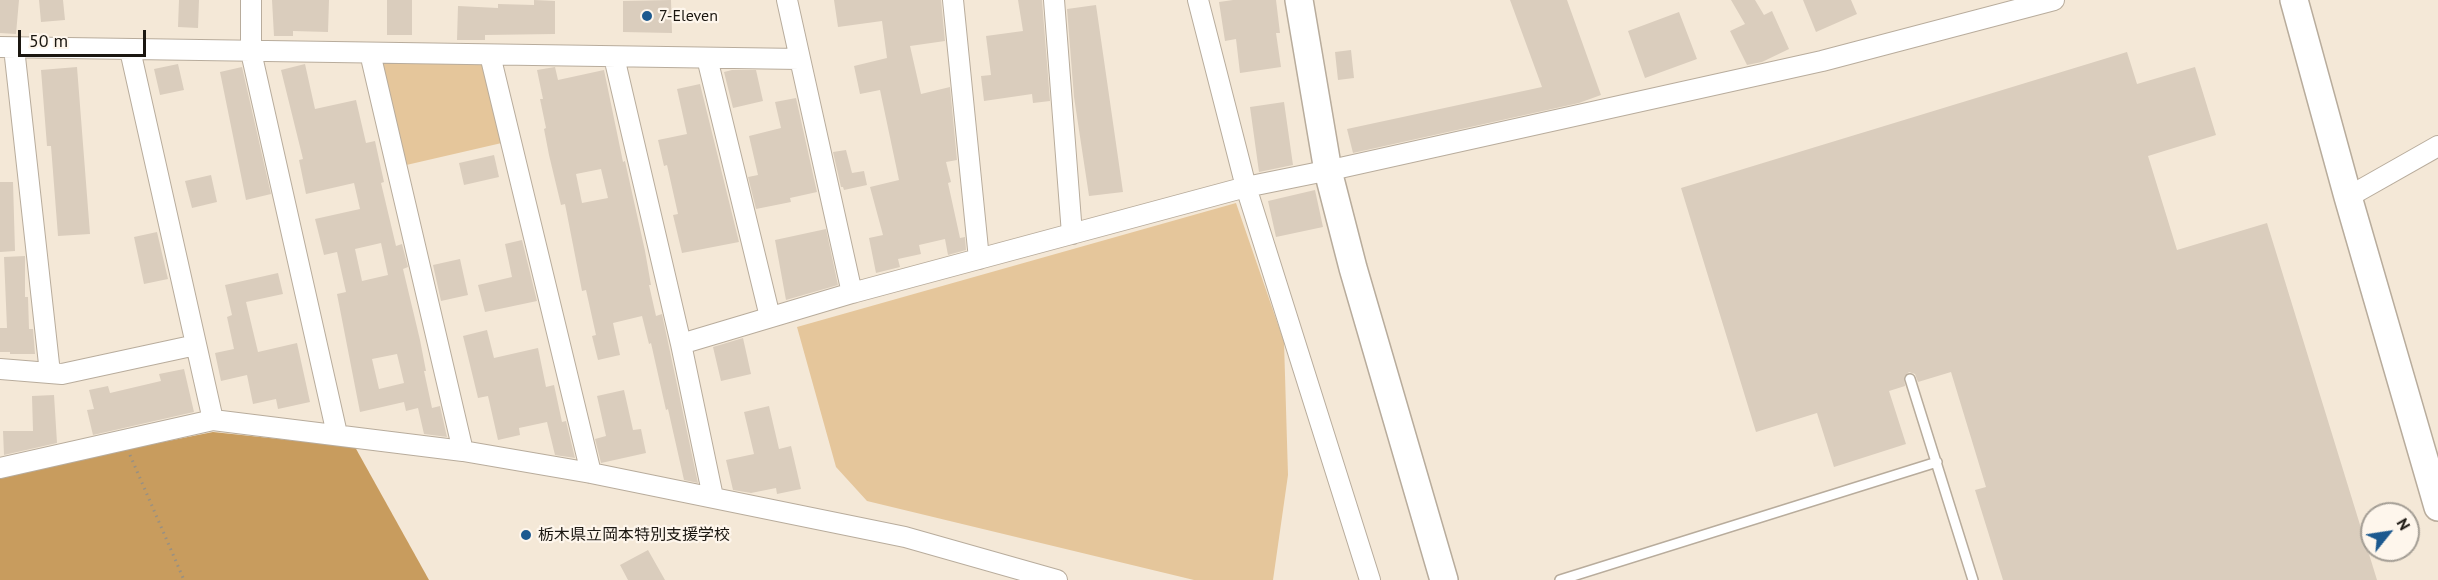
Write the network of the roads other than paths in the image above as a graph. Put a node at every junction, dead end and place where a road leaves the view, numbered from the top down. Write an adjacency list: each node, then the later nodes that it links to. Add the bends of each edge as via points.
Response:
1 (251, 0): 11 (street)
2 (787, 0): 16 (street)
3 (953, 0): 22 (street)
4 (1054, 0): 21 (street)
5 (1198, 0): 19 (street)
6 (1299, 0): 18 (main road)
7 (2054, 0): 18 (street, via 1822,61)
8 (2294, 0): 20 (main road)
9 (7, 47): 10 (street); 28 (street)
10 (130, 50): 11 (street); 26 (street)
11 (252, 52): 12 (street); 31 (street)
12 (370, 53): 13 (street); 32 (street)
13 (490, 55): 14 (street); 35 (street)
14 (614, 57): 15 (street); 25 (street)
15 (707, 58): 16 (street); 24 (street)
16 (800, 59): 23 (street)
17 (2438, 146): 20 (street)
18 (1328, 171): 19 (street); 40 (main road)
19 (1246, 187): 21 (street); 39 (street)
20 (2348, 197): 37 (main road)
21 (1072, 234): 22 (street)
22 (979, 259): 23 (street)
23 (852, 293): 24 (street)
24 (770, 317): 25 (street)
25 (681, 344): 36 (street)
26 (196, 345): 28 (street, via 62,374); 30 (street)
27 (0, 369): 28 (street)
28 (50, 373)
29 (1910, 379): 33 (lane)
30 (213, 420): 31 (street); 34 (street)
31 (337, 434): 32 (street)
32 (463, 451): 35 (street)
33 (1936, 462): 41 (lane); 42 (lane)
34 (0, 468)
35 (591, 473): 36 (street)
36 (713, 497): 38 (street, via 905,537)
37 (2438, 507)
38 (1057, 580)
39 (1370, 580)
40 (1444, 580)
41 (1560, 580)
42 (1973, 580)

